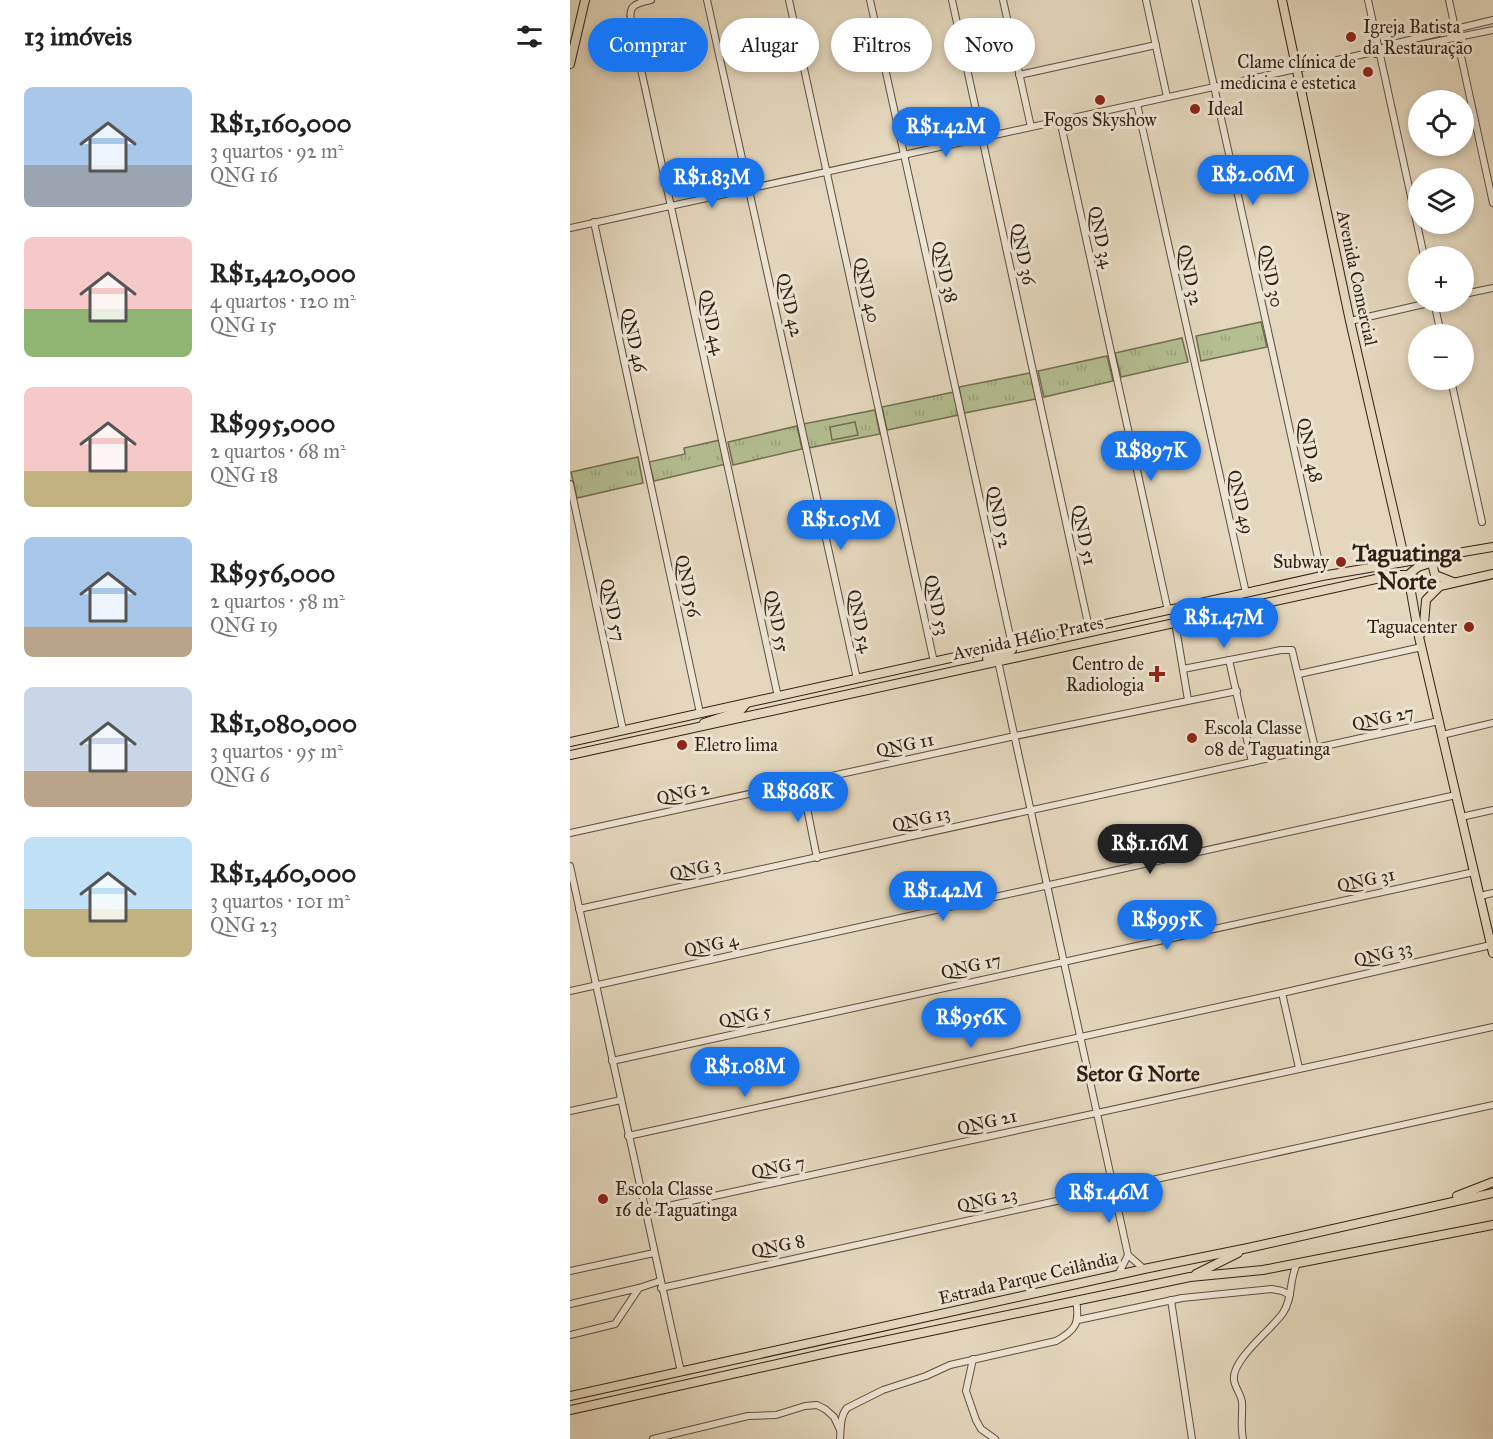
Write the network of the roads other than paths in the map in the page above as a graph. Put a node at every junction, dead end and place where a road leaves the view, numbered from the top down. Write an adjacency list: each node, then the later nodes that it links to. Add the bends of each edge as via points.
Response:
1 (585, 0): 19 (highway)
2 (651, 0): 32 (street, QND 44, via 634,6 630,15)
3 (707, 0): 30 (street, QND 42)
4 (789, 0): 29 (street, QND 40)
5 (870, 0): 28 (street, QND 38)
6 (951, 0): 27 (street, QND 36)
7 (1003, 0): 21 (street)
8 (1146, 0): 17 (street)
9 (1196, 0): 22 (street, QND 30)
10 (1282, 0): 20 (main road, Avenida Comercial)
11 (1368, 0): 18 (street)
12 (1449, 0): 14 (street)
13 (1493, 20): 14 (street)
14 (1455, 28): 18 (street)
15 (1493, 30): 16 (street)
16 (1456, 38): 18 (street); 31 (street)
17 (1156, 45): 21 (street); 23 (street)
18 (1379, 51): 20 (street); 35 (street)
19 (570, 64)
20 (1298, 68): 22 (street); 39 (main road, Avenida Comercial)
21 (1019, 75): 26 (street)
22 (1215, 86): 23 (street); 40 (street, QND 30)
23 (1167, 98): 24 (street)
24 (1137, 104): 25 (street); 41 (street, QND 32)
25 (1060, 120): 26 (street); 63 (street, QND 34)
26 (1030, 127): 27 (street)
27 (982, 138): 28 (street); 42 (street, QND 36)
28 (904, 154): 29 (street); 44 (street, QND 38)
29 (826, 172): 30 (street); 45 (street, QND 40)
30 (748, 188): 32 (street); 46 (street, QND 42)
31 (1493, 203)
32 (671, 206): 33 (street); 47 (street, QND 44)
33 (594, 222): 34 (street); 48 (street, QND 46)
34 (570, 228)
35 (1422, 246)
36 (1493, 288): 37 (street)
37 (1474, 292)
38 (1408, 308): 39 (street)
39 (1350, 321): 54 (main road, Avenida Comercial)
40 (1268, 331): 58 (street, QND 48)
41 (1191, 347): 61 (street, QND 49)
42 (1034, 377): 65 (street, QND 51)
43 (1453, 390): 51 (street)
44 (957, 395): 67 (street, QND 52)
45 (880, 414): 71 (street, QND 53)
46 (802, 428): 75 (street, QND 54)
47 (724, 446): 77 (street, QND 55)
48 (646, 465): 80 (street, QND 56)
49 (570, 484): 50 (street, QND 57)
50 (571, 496): 84 (street, QND 57)
51 (1482, 522)
52 (1493, 546): 53 (main road, Avenida Hélio Prates)
53 (1452, 555): 54 (main road, Avenida Hélio Prates); 55 (main road)
54 (1405, 561): 58 (main road, Avenida Hélio Prates)
55 (1436, 561): 57 (main road); 59 (main road, via 1435,575)
56 (1493, 574): 59 (main road)
57 (1408, 575): 60 (main road, Avenida Hélio Prates); 64 (main road, Avenida Hélio Prates); 66 (main road)
58 (1322, 576): 61 (main road, Avenida Hélio Prates)
59 (1456, 582): 60 (main road)
60 (1440, 586): 66 (main road, via 1426,600)
61 (1246, 593): 62 (main road, Avenida Hélio Prates)
62 (1207, 602): 63 (main road, Avenida Hélio Prates); 64 (main road, via 1209,610 1188,614)
63 (1168, 611): 65 (main road, Avenida Hélio Prates)
64 (1175, 622): 70 (main road, Avenida Hélio Prates); 73 (street)
65 (1089, 628): 67 (main road, Avenida Hélio Prates)
66 (1419, 637): 68 (main road)
67 (1012, 645): 71 (main road, Avenida Hélio Prates); 72 (main road, via 1012,650 974,661)
68 (1422, 647): 74 (street); 81 (main road)
69 (1229, 660): 73 (street); 74 (street, via 1290,650); 76 (street)
70 (998, 661): 72 (main road, Avenida Hélio Prates); 86 (street)
71 (934, 662): 75 (main road, Avenida Hélio Prates)
72 (971, 666): 83 (main road, Avenida Hélio Prates)
73 (1183, 669): 78 (street)
74 (1299, 674): 88 (street)
75 (857, 679): 77 (main road, Avenida Hélio Prates)
76 (1237, 692): 78 (street, QNG 11); 90 (street)
77 (778, 697): 79 (main road, Avenida Hélio Prates)
78 (1188, 700): 86 (street, QNG 11)
79 (746, 704): 80 (main road, Avenida Hélio Prates); 83 (main road, via 740,711)
80 (700, 713): 84 (main road, Avenida Hélio Prates)
81 (1439, 721): 85 (main road); 88 (street, QNG 27)
82 (1493, 723): 85 (street)
83 (698, 727): 89 (main road, Avenida Hélio Prates)
84 (623, 730): 87 (main road, Avenida Hélio Prates)
85 (1442, 735): 93 (main road)
86 (1015, 736): 92 (street, QNG 11); 94 (street)
87 (570, 742)
88 (1315, 748): 90 (street, QNG 27)
89 (570, 754)
90 (1252, 762): 91 (street, QNG 27)
91 (1229, 767): 94 (street, QNG 13)
92 (802, 783): 97 (street, QNG 2); 98 (street)
93 (1456, 795): 96 (main road); 101 (street, QNG 4)
94 (1031, 810): 98 (street, QNG 13); 101 (street)
95 (1493, 810): 96 (street)
96 (1461, 817): 100 (main road)
97 (570, 832)
98 (817, 858): 104 (street, QNG 3)
99 (570, 866): 104 (street)
100 (1474, 872): 103 (main road); 106 (street, QNG 31)
101 (1047, 886): 106 (street); 107 (street, QNG 4)
102 (1493, 893): 103 (street)
103 (1480, 896): 105 (main road)
104 (579, 909): 107 (street)
105 (1492, 949): 109 (street, QNG 33)
106 (1064, 961): 110 (street, QNG 17); 112 (street)
107 (596, 985): 108 (street, QNG 4); 113 (street)
108 (570, 991)
109 (1282, 993): 112 (street, QNG 33); 114 (street)
110 (849, 1009): 113 (street, QNG 5)
111 (1493, 1027): 114 (street, QNG 21)
112 (1080, 1037): 118 (street); 119 (street, QNG 33)
113 (612, 1061): 115 (street)
114 (1299, 1068): 118 (street, QNG 21)
115 (621, 1100): 117 (street); 119 (street)
116 (1493, 1105): 122 (street, QNG 23)
117 (570, 1111)
118 (1097, 1112): 120 (street, QNG 21); 122 (street)
119 (628, 1136): 125 (street)
120 (883, 1160): 125 (street, QNG 7)
121 (1493, 1182): 124 (highway)
122 (1114, 1188): 127 (street, QNG 23); 130 (street)
123 (1493, 1192): 124 (highway, Estrada Parque Ceilândia)
124 (1436, 1205): 128 (highway, Estrada Parque Ceilândia)
125 (645, 1211): 129 (street)
126 (1493, 1225): 131 (highway, Estrada Parque Ceilândia)
127 (902, 1234): 136 (street, QNG 8)
128 (1248, 1248): 132 (highway, Estrada Parque Ceilândia); 135 (highway)
129 (654, 1252): 133 (street); 136 (street)
130 (1128, 1255): 132 (street); 134 (street)
131 (1297, 1264): 135 (highway, Estrada Parque Ceilândia); 138 (street)
132 (1144, 1269): 134 (highway, Estrada Parque Ceilândia)
133 (570, 1271)
134 (1118, 1275): 145 (highway, Estrada Parque Ceilândia)
135 (1190, 1277): 139 (highway, Estrada Parque Ceilândia)
136 (661, 1284): 137 (street, QNG 8); 145 (street)
137 (639, 1288): 141 (street, QNG 8); 143 (street, via 615,1324)
138 (1290, 1295): 140 (street, via 1272,1289); 153 (street, via 1283,1312 1234,1372 1242,1405)
139 (1076, 1300): 142 (street); 147 (highway, Estrada Parque Ceilândia)
140 (1172, 1300): 142 (street); 152 (street)
141 (570, 1304)
142 (1078, 1320): 144 (street, via 1073,1330 1056,1341)
143 (570, 1335)
144 (973, 1359): 148 (street, via 855,1403 843,1412); 151 (street, via 966,1391 981,1429)
145 (681, 1372): 146 (highway, Estrada Parque Ceilândia)
146 (570, 1396)
147 (570, 1410)
148 (841, 1430): 149 (street, via 834,1417 817,1405 776,1415 748,1416); 150 (street)
149 (653, 1439)
150 (840, 1439)
151 (995, 1439)
152 (1192, 1439)
153 (1243, 1439)

